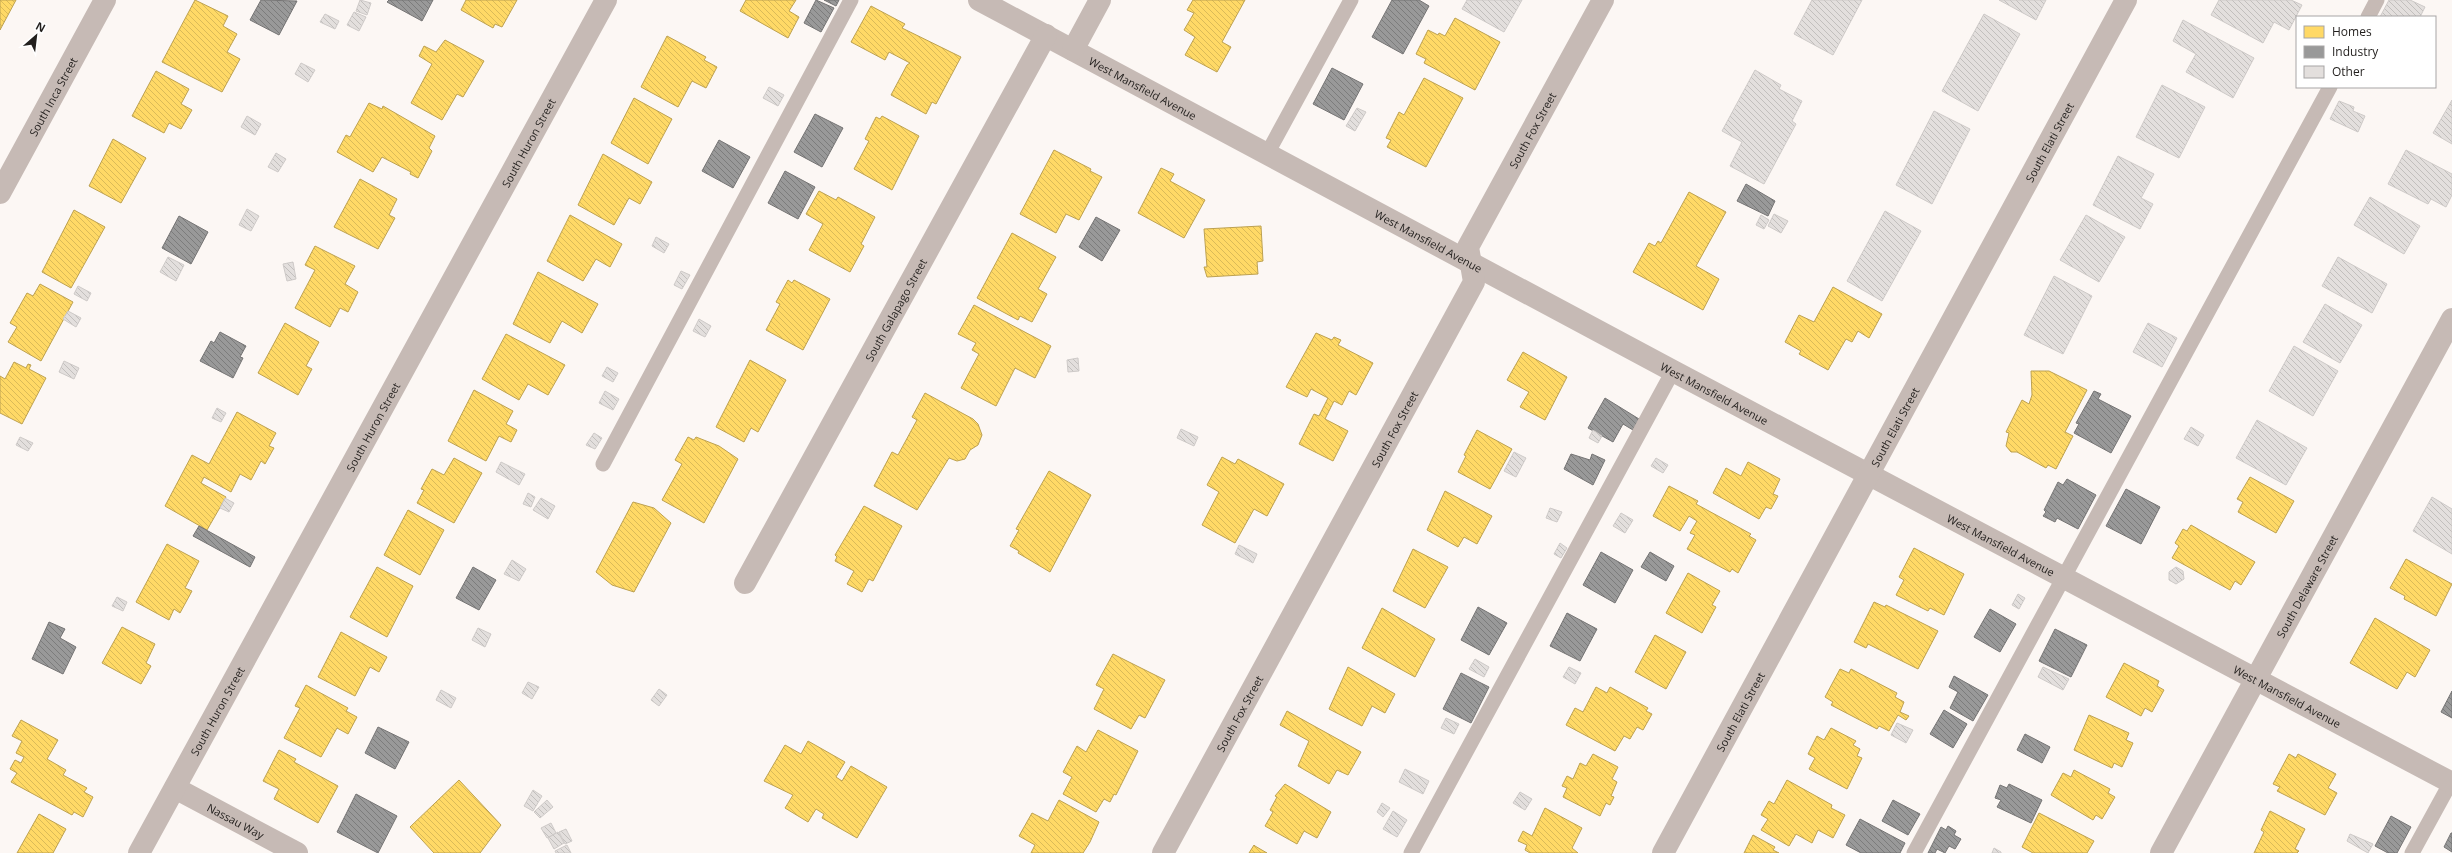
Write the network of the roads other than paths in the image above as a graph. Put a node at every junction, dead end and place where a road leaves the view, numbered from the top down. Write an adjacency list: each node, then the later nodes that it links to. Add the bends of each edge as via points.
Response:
1 (105, 0): 15 (street, South Inca Street)
2 (606, 0): 25 (street, South Huron Street)
3 (851, 0): 19 (lane)
4 (979, 0): 11 (street, West Mansfield Avenue)
5 (1100, 0): 12 (street)
6 (1351, 0): 14 (lane)
7 (1602, 0): 16 (street, South Fox Street, via 1468,247)
8 (2126, 0): 20 (street, South Elati Street)
9 (2377, 0): 10 (lane)
10 (2369, 16)
11 (1046, 36): 12 (street, West Mansfield Avenue); 22 (street, South Galapago Street)
12 (1073, 50): 14 (street, West Mansfield Avenue)
13 (2329, 88): 21 (lane)
14 (1267, 154): 16 (street, West Mansfield Avenue)
15 (0, 193)
16 (1472, 264): 18 (street, West Mansfield Avenue); 28 (street, South Fox Street, via 1474,282)
17 (2452, 319): 23 (street, South Delaware Street)
18 (1672, 371): 20 (street, West Mansfield Avenue); 29 (lane)
19 (603, 464)
20 (1869, 475): 21 (street, West Mansfield Avenue); 30 (street, South Elati Street)
21 (2065, 578): 23 (street, West Mansfield Avenue); 31 (lane)
22 (746, 583)
23 (2256, 679): 24 (street, West Mansfield Avenue); 32 (street, South Delaware Street)
24 (2452, 782): 33 (lane)
25 (175, 788): 26 (street, South Huron Street); 27 (street, Nassau Way)
26 (139, 853)
27 (297, 853)
28 (1163, 853)
29 (1411, 853)
30 (1663, 853)
31 (1914, 853)
32 (2161, 853)
33 (2412, 853)

